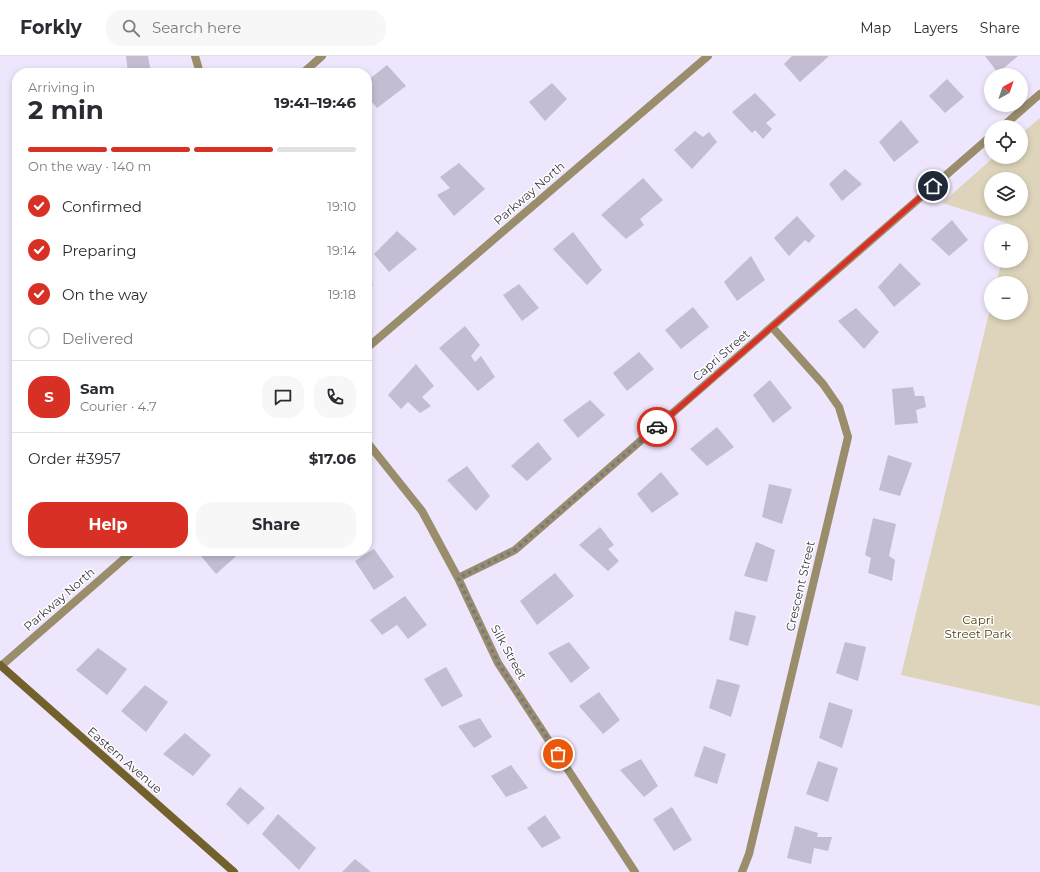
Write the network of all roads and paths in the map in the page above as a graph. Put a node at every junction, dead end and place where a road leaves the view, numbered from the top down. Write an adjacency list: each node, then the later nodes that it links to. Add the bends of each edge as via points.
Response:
1 (195, 56): 4 (street)
2 (322, 56): 5 (street)
3 (708, 56): 10 (street, Parkway North)
4 (199, 68)
5 (309, 68)
6 (1040, 94): 7 (street)
7 (1010, 120)
8 (984, 142): 9 (street, Capri Street)
9 (772, 327): 13 (street, Capri Street, via 515,550); 17 (street, Crescent Street, via 823,384 839,407 848,438 749,854)
10 (372, 344)
11 (372, 448): 13 (street, Silk Street, via 422,512)
12 (127, 556): 14 (street, Parkway North)
13 (458, 578): 16 (street, Silk Street, via 498,663)
14 (0, 666): 15 (street, Eastern Avenue)
15 (234, 872)
16 (636, 872)
17 (742, 872)

